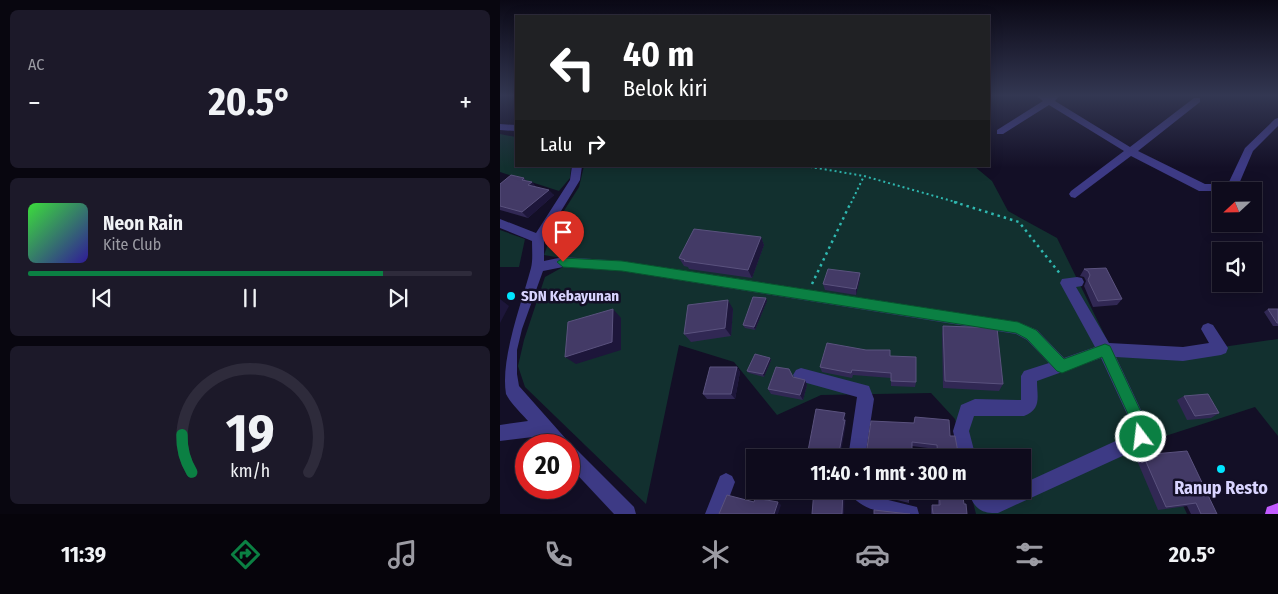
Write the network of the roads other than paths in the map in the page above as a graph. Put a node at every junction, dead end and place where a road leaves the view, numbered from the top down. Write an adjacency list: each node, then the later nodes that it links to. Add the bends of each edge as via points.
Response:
1 (1017, 120): 7 (street)
2 (1083, 120): 8 (street)
3 (1171, 120): 8 (street)
4 (1276, 125): 8 (street, via 1249,150 1232,188 1204,188)
5 (500, 126): 6 (street)
6 (515, 128)
7 (1000, 132)
8 (1130, 151): 10 (street)
9 (578, 167): 12 (street, via 575,180)
10 (1075, 194)
11 (500, 223): 12 (street)
12 (538, 239): 13 (street)
13 (542, 266): 17 (street, via 561,263 622,266 1018,328 1032,335); 19 (street, via 515,329 509,374 512,390)
14 (1072, 283): 16 (street)
15 (1208, 329): 16 (street, via 1221,348 1183,354)
16 (1105, 350): 17 (street); 26 (street, via 1141,427 1141,437)
17 (1062, 366): 23 (street, via 1030,376 1029,405 1024,408 975,406 967,411 961,431)
18 (801, 375): 22 (street, via 863,391 866,399)
19 (544, 427): 20 (street); 21 (street)
20 (500, 433)
21 (550, 434)
22 (858, 449)
23 (966, 449)
24 (580, 465): 31 (street)
25 (726, 482): 32 (street)
26 (1031, 489)
27 (863, 499): 33 (street)
28 (981, 499): 29 (street, via 986,506 992,507)
29 (1009, 499)
30 (1278, 512): 34 (main road)
31 (627, 514)
32 (714, 514)
33 (910, 514)
34 (1274, 514)

